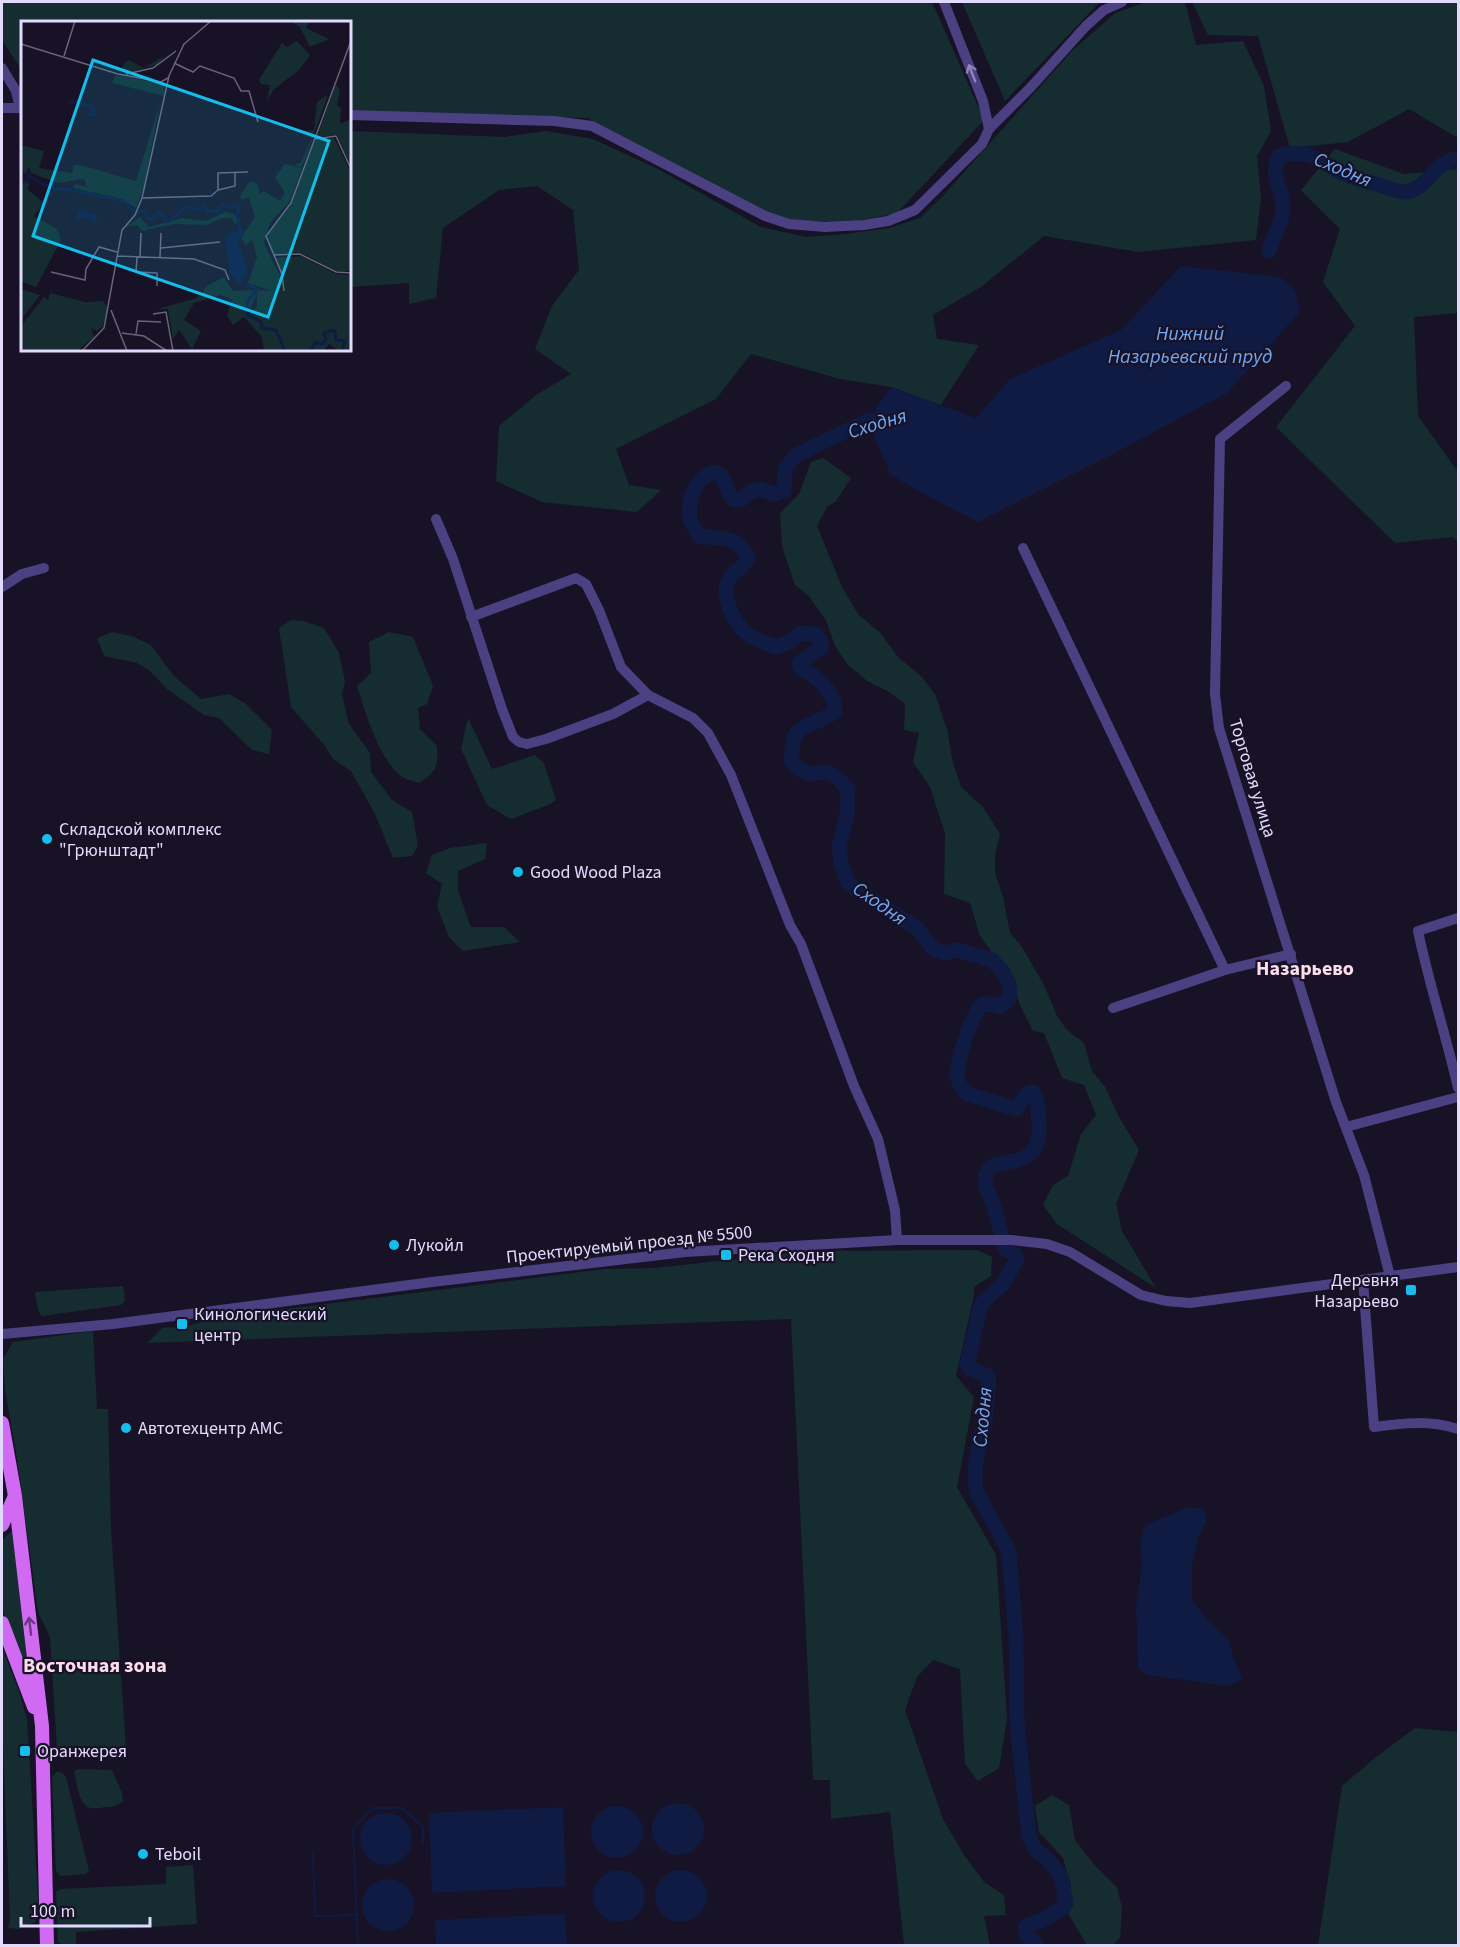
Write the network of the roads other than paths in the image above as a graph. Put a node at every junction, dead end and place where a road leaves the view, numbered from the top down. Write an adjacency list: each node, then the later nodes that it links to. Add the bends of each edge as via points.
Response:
1 (944, 2): 7 (street, one-way to 1, via 983,101)
2 (1122, 2): 7 (street, via 1104,10 1086,26)
3 (2, 69): 5 (street)
4 (2, 108): 5 (street)
5 (21, 108)
6 (351, 115): 7 (street, via 554,121 592,126 765,216 789,224 825,227 888,221 915,210 982,144)
7 (989, 129)
8 (1286, 386): 16 (street, Торговая улица, via 1220,439 1215,694 1219,728)
9 (436, 519): 13 (street)
10 (1023, 548): 17 (street)
11 (44, 568): 12 (street, via 22,574)
12 (2, 587)
13 (471, 617): 14 (street, via 576,578 586,584 621,667); 14 (street, via 513,737 519,742 546,739 613,714)
14 (648, 695): 22 (street, via 693,718 708,732 731,775 878,1139 895,1210)
15 (1458, 918): 19 (street, via 1418,931)
16 (1291, 954): 17 (street); 21 (street, Торговая улица)
17 (1225, 970): 18 (street)
18 (1113, 1008)
19 (1458, 1088)
20 (1458, 1096): 21 (street)
21 (1346, 1126): 24 (street, Торговая улица, via 1364,1175)
22 (897, 1240): 25 (street, Проектируемый проезд № 5500, via 1011,1240 1047,1244 1070,1252 1141,1295 1167,1301 1191,1303); 27 (street, Проектируемый проезд № 5500, via 662,1254)
23 (1458, 1267): 24 (street, Проектируемый проезд № 5500)
24 (1389, 1276): 25 (street, Проектируемый проезд № 5500)
25 (1363, 1280): 30 (street, via 1374,1427 1440,1423)
26 (2, 1334): 27 (street, Проектируемый проезд № 5500)
27 (15, 1334): 28 (street, Проектируемый проезд № 5500)
28 (2, 1339)
29 (2, 1424): 31 (main road)
30 (1458, 1429)
31 (15, 1497): 32 (main road); 34 (main road, one-way to 31)
32 (2, 1525)
33 (2, 1623): 34 (main road)
34 (42, 1726): 35 (main road)
35 (47, 1946)

